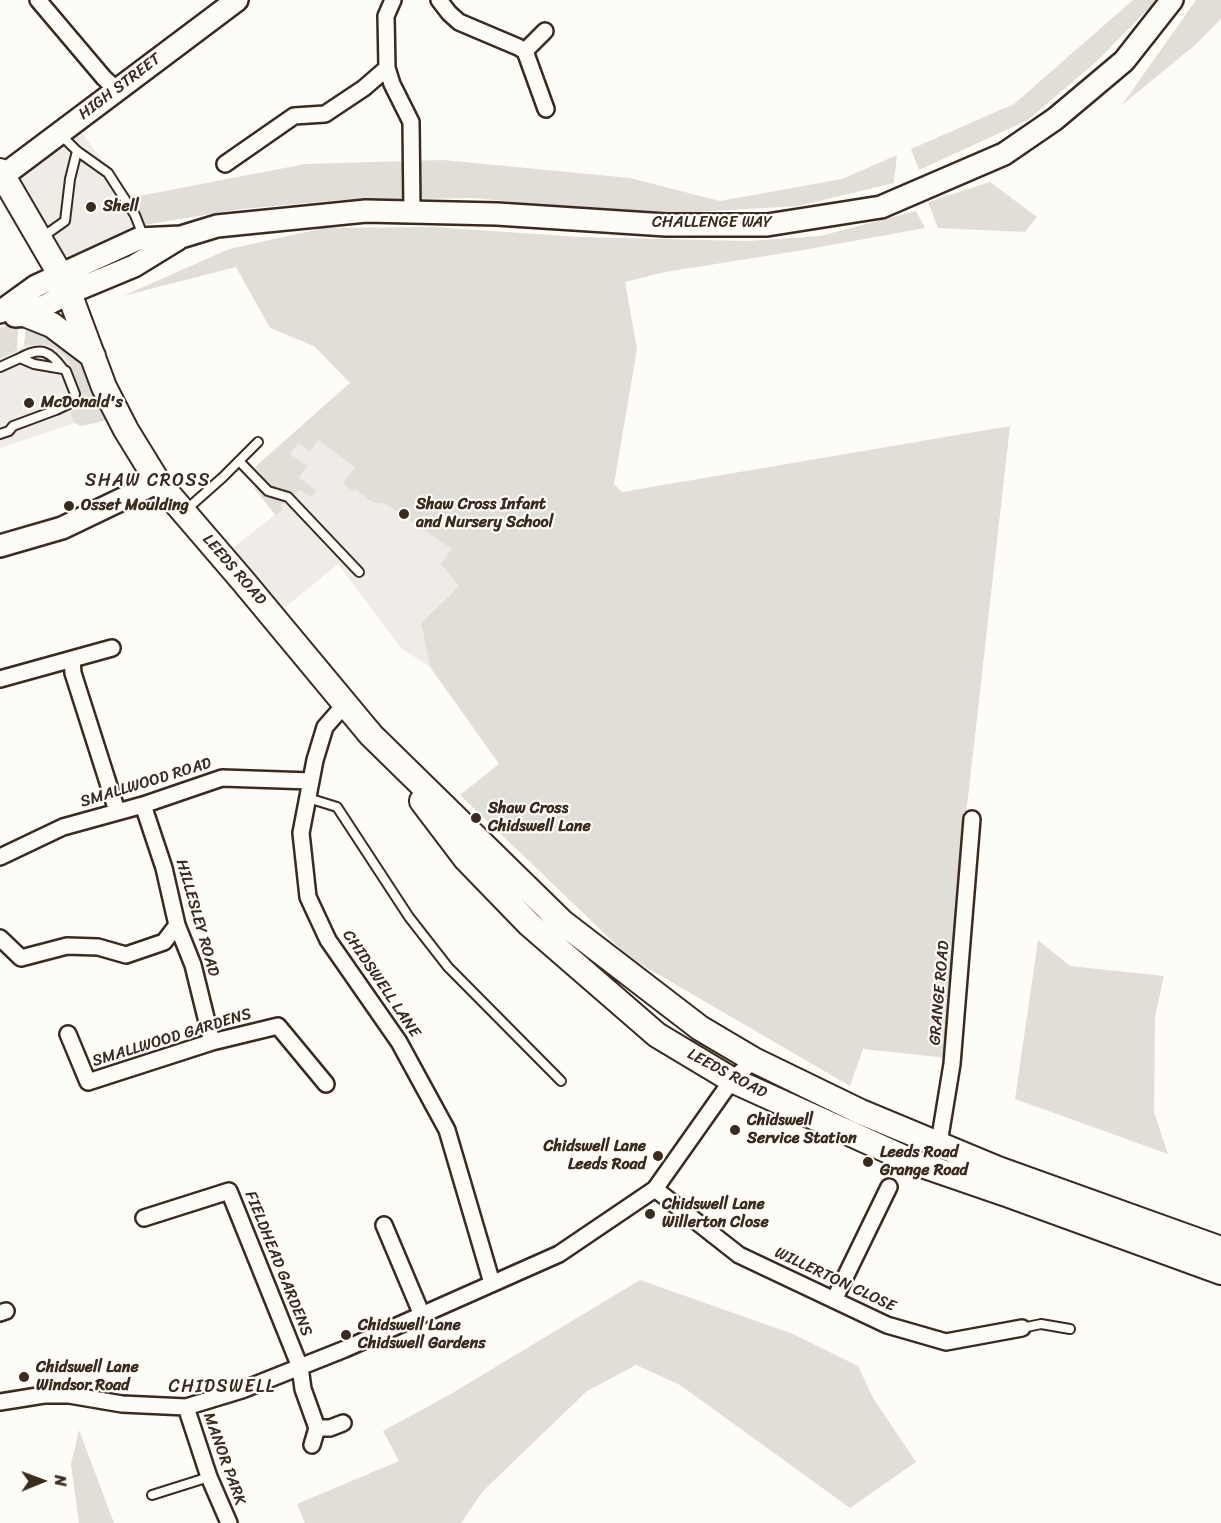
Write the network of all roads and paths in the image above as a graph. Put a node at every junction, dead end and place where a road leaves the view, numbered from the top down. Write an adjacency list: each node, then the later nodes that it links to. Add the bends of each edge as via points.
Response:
1 (38, 0): 9 (street)
2 (237, 0): 9 (main road, HIGH STREET)
3 (393, 0): 8 (street, via 386,15)
4 (439, 0): 7 (street, via 459,22)
5 (1172, 0): 15 (main road, CHALLENGE WAY, via 1124,61 1055,119 1004,154 881,207 767,225 666,225)
6 (545, 31): 7 (street)
7 (525, 51): 10 (street)
8 (387, 68): 13 (street, via 324,114 294,116); 15 (street, via 411,122)
9 (117, 90): 11 (main road, HIGH STREET)
10 (546, 109)
11 (59, 133): 12 (lane); 14 (main road, HIGH STREET)
12 (77, 151): 17 (lane, via 65,221); 18 (lane, via 108,173 135,215)
13 (225, 164)
14 (2, 173): 17 (main road, LEEDS ROAD)
15 (412, 212): 16 (main road, CHALLENGE WAY, via 366,211 217,226)
16 (181, 237): 18 (main road, CHALLENGE WAY); 19 (main road, CHALLENGE WAY, via 134,266)
17 (40, 239): 19 (main road, LEEDS ROAD)
18 (144, 239): 19 (main road, CHALLENGE WAY)
19 (64, 284): 20 (main road, via 36,286); 21 (main road); 23 (main road, LEEDS ROAD)
20 (0, 312)
21 (27, 315): 22 (main road); 23 (main road, via 52,325)
22 (0, 316)
23 (93, 356): 30 (main road, LEEDS ROAD, via 126,430)
24 (20, 357): 25 (lane); 26 (lane); 26 (lane, via 40,351 56,359)
25 (0, 367)
26 (63, 369): 27 (lane, via 75,394 73,402)
27 (0, 434)
28 (258, 442): 29 (lane)
29 (239, 461): 32 (lane); 34 (lane, via 268,491 288,497)
30 (158, 482): 31 (main road); 32 (main road, LEEDS ROAD)
31 (123, 499): 32 (main road, via 158,501); 33 (main road, via 62,528)
32 (184, 512): 38 (main road, LEEDS ROAD)
33 (0, 546)
34 (358, 572)
35 (112, 648): 36 (street)
36 (72, 659): 37 (street); 43 (street, via 73,673)
37 (0, 679)
38 (346, 703): 39 (main road, LEEDS ROAD); 40 (street, CHIDSWELL LANE, via 325,727)
39 (371, 735): 50 (main road, LEEDS ROAD, via 562,922 700,1028); 52 (main road, LEEDS ROAD, via 466,859 529,924 657,1035)
40 (311, 781): 41 (street, CHIDSWELL LANE); 42 (street, SMALLWOOD ROAD, via 222,778)
41 (308, 798): 51 (lane, via 337,807 409,917 448,967); 62 (street, CHIDSWELL LANE, via 301,833 308,897 328,940 399,1042 447,1130)
42 (143, 805): 43 (street, SMALLWOOD ROAD); 46 (street, HILLESLEY ROAD, via 164,868)
43 (117, 811): 45 (street, SMALLWOOD ROAD, via 63,827)
44 (972, 819): 54 (street, GRANGE ROAD, via 952,1064)
45 (0, 857)
46 (177, 925): 47 (street, via 164,942 126,955 98,947 67,946 21,958); 49 (street, HILLESLEY ROAD, via 193,965)
47 (0, 938)
48 (68, 1034): 49 (street, SMALLWOOD GARDENS, via 88,1083)
49 (212, 1042): 53 (street, SMALLWOOD GARDENS, via 278,1026)
50 (754, 1060): 52 (street); 54 (main road, LEEDS ROAD, via 861,1112)
51 (561, 1080)
52 (732, 1080): 55 (main road, LEEDS ROAD); 57 (street)
53 (326, 1084)
54 (939, 1143): 55 (street, GRANGE ROAD); 60 (main road, LEEDS ROAD, via 998,1169)
55 (926, 1166): 61 (main road, LEEDS ROAD)
56 (889, 1187): 63 (street)
57 (656, 1189): 62 (street, via 559,1254); 63 (street, WILLERTON CLOSE, via 739,1255)
58 (144, 1218): 67 (street, FIELDHEAD GARDENS, via 229,1191)
59 (384, 1225): 64 (street)
60 (1221, 1249)
61 (1221, 1272)
62 (492, 1283): 64 (street)
63 (834, 1300): 65 (street, WILLERTON CLOSE, via 887,1325 946,1342)
64 (422, 1315): 67 (street)
65 (1022, 1328): 66 (lane, via 1041,1324)
66 (1070, 1329)
67 (300, 1367): 69 (street); 71 (street, via 303,1389)
68 (0, 1402): 69 (street, via 69,1395 122,1404)
69 (186, 1407): 73 (street, MANOR PARK)
70 (343, 1423): 71 (street)
71 (317, 1428): 72 (street)
72 (312, 1445)
73 (209, 1478): 74 (lane); 75 (street, MANOR PARK)
74 (152, 1495)
75 (229, 1523)

